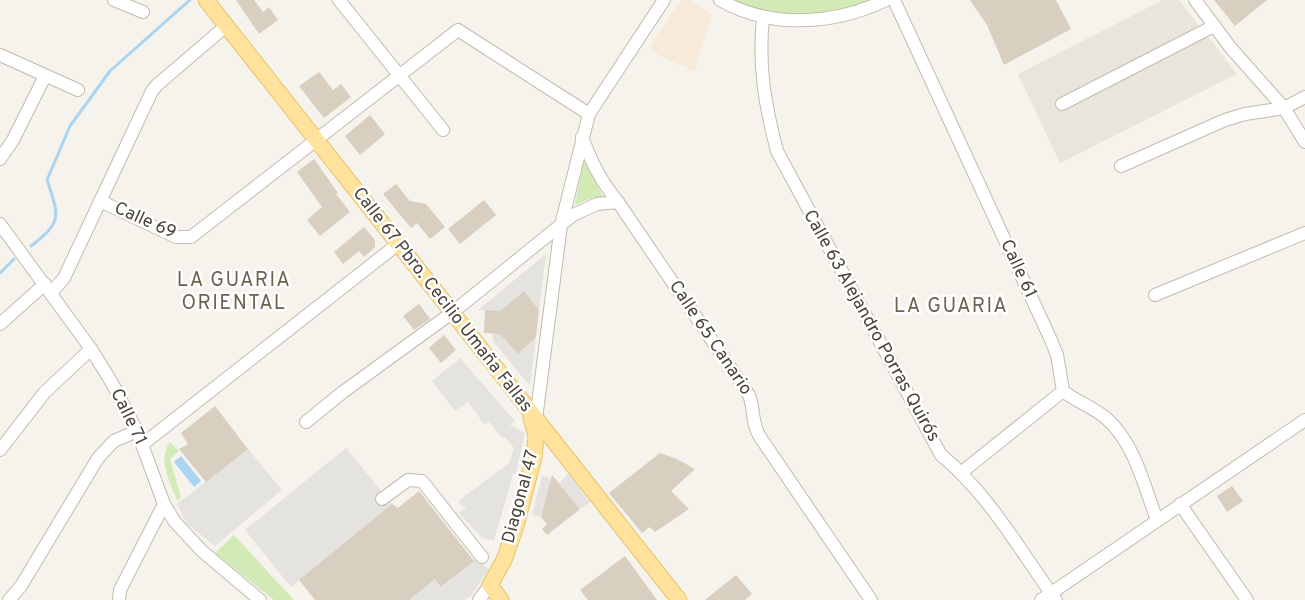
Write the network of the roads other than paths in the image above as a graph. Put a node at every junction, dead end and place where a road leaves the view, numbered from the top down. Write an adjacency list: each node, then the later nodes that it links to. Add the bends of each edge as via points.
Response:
1 (114, 0): 9 (street)
2 (339, 0): 14 (street)
3 (664, 0): 20 (street)
4 (720, 0): 10 (street)
5 (886, 0): 10 (street, via 836,17)
6 (894, 0): 38 (street, Calle 61, via 1051,340)
7 (1194, 0): 12 (street)
8 (206, 1): 11 (main road, Calle 67 Pbro. Cecilio Umaña Fallas)
9 (143, 12)
10 (764, 18): 48 (street, Calle 63 Alejandro Porras Quirós, via 760,46 765,108 777,151 941,455)
11 (226, 26): 23 (main road, Calle 67 Pbro. Cecilio Umaña Fallas); 27 (street, via 152,91)
12 (1214, 26): 18 (street); 19 (street)
13 (0, 55): 15 (street)
14 (399, 75): 20 (street, via 461,30); 21 (street); 23 (street)
15 (45, 76): 16 (street); 25 (street)
16 (78, 90)
17 (1305, 97): 19 (street)
18 (1062, 104)
19 (1284, 108): 24 (street); 26 (street, via 1225,120)
20 (589, 114): 22 (street)
21 (443, 130)
22 (582, 137): 28 (street, Calle 65 Canario, via 597,174); 30 (street)
23 (316, 140): 27 (street, Calle 69, via 191,237 176,237); 32 (main road, Calle 67 Pbro. Cecilio Umaña Fallas)
24 (1305, 142)
25 (0, 159)
26 (1121, 166)
27 (100, 201): 33 (street, via 64,278)
28 (618, 202): 30 (street, via 584,208); 62 (street, Calle 65 Canario, via 749,395 753,425 760,437)
29 (0, 224): 33 (street, Calle 71)
30 (561, 225): 35 (street); 40 (street)
31 (1305, 233): 34 (street)
32 (398, 244): 35 (main road, Calle 67 Pbro. Cecilio Umaña Fallas); 44 (street)
33 (48, 289): 36 (street); 37 (street, Calle 71)
34 (1155, 295)
35 (453, 312): 39 (main road, Calle 67 Pbro. Cecilio Umaña Fallas); 42 (street)
36 (0, 324)
37 (91, 349): 43 (street, Calle 71); 45 (street, via 45,392)
38 (1064, 391): 48 (street); 52 (street, via 1106,417 1119,431 1131,450)
39 (526, 406): 40 (main road, Calle 67 Pbro. Cecilio Umaña Fallas); 47 (main road, Diagonal 47, via 535,426)
40 (536, 419): 46 (main road, Calle 67 Pbro. Cecilio Umaña Fallas)
41 (1305, 420): 51 (street)
42 (306, 422)
43 (137, 431): 44 (street, Calle 71); 56 (street, via 114,441 98,458)
44 (143, 444): 50 (street, Calle 71)
45 (0, 450)
46 (561, 451): 47 (main road, via 543,444); 61 (main road, Calle 67 Pbro. Cecilio Umaña Fallas)
47 (534, 457): 54 (main road, Diagonal 47, via 516,526)
48 (962, 472): 55 (street, Calle 63 Alejandro Porras Quirós, via 986,500)
49 (382, 499): 53 (street, via 408,480 423,481)
50 (164, 504): 57 (street, via 120,590); 58 (street, Calle 71, via 187,537)
51 (1180, 504): 52 (street); 63 (street)
52 (1157, 520): 55 (street)
53 (482, 557)
54 (490, 585): 59 (street); 60 (main road)
55 (1049, 598)
56 (9, 600)
57 (119, 600)
58 (260, 600)
59 (479, 600)
60 (501, 600)
61 (679, 600)
62 (871, 600)
63 (1246, 600)

